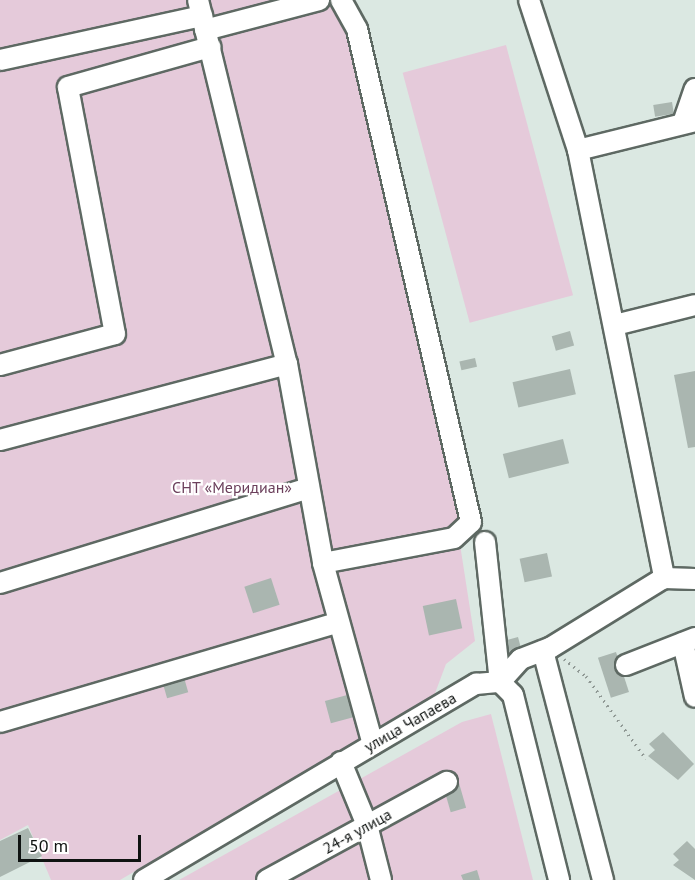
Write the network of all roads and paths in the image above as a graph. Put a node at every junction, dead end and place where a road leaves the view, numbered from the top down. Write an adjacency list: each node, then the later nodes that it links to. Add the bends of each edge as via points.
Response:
1 (320, 0): 4 (street)
2 (341, 0): 16 (street, via 357,29 471,522 454,538)
3 (529, 0): 8 (street)
4 (204, 23): 5 (street); 11 (street); 12 (street, via 68,87 115,334)
5 (0, 60)
6 (695, 89): 7 (street)
7 (689, 122): 8 (street)
8 (578, 150): 10 (street)
9 (695, 305): 10 (street)
10 (615, 325): 17 (street)
11 (287, 364): 13 (street); 14 (street)
12 (0, 365)
13 (0, 440)
14 (308, 488): 16 (street); 19 (street)
15 (485, 542): 24 (street)
16 (323, 563): 20 (street)
17 (664, 578): 18 (street); 22 (street)
18 (695, 579)
19 (0, 583)
20 (339, 622): 26 (street); 27 (street)
21 (689, 640): 23 (street); 25 (street)
22 (546, 649): 24 (street, via 521,659); 28 (path, via 586,676); 36 (street)
23 (626, 665)
24 (500, 682): 27 (street, улица Чапаева, via 476,684); 35 (street, via 513,695)
25 (695, 697)
26 (0, 722)
27 (373, 744): 29 (street, улица Чапаева)
28 (646, 759)
29 (341, 762): 31 (street); 32 (street, улица Чапаева)
30 (447, 782): 31 (street, 24-я улица)
31 (367, 825): 33 (street, 24-я улица); 34 (street)
32 (144, 880)
33 (267, 880)
34 (381, 880)
35 (559, 880)
36 (603, 880)

